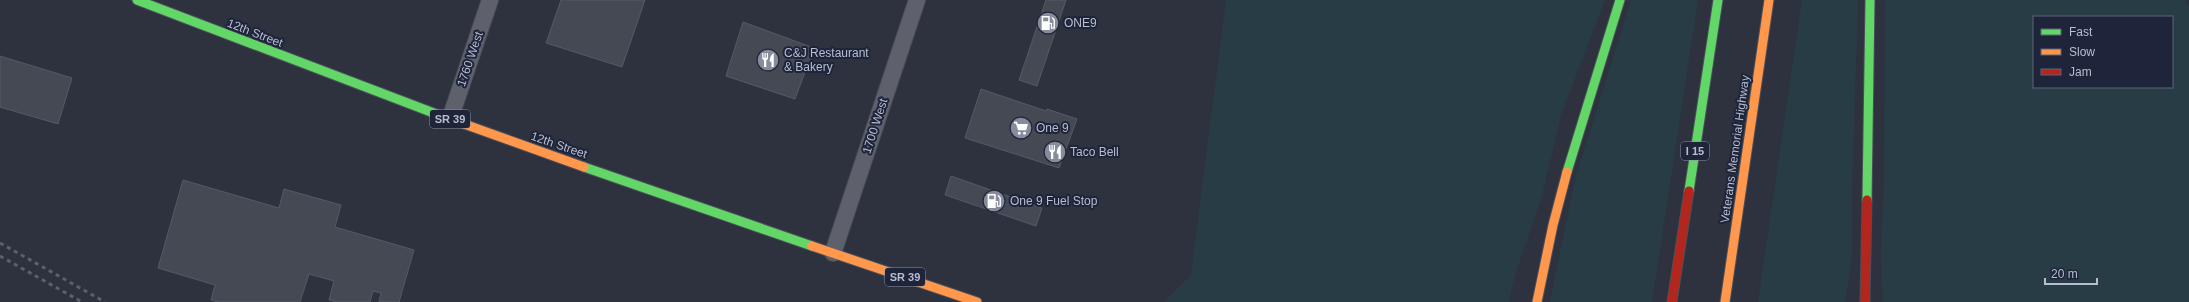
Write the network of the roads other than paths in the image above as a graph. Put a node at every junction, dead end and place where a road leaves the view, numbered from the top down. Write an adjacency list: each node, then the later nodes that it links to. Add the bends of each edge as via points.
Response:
1 (137, 0): 8 (main road, 12th Street / SR 39)
2 (490, 0): 8 (street, 1760 West)
3 (917, 0): 10 (street, 1700 West)
4 (1620, 0): 9 (main road, via 1570,160)
5 (1718, 0): 14 (main road, I 15)
6 (1769, 0): 15 (main road, Veterans Memorial Highway)
7 (1870, 0): 16 (main road)
8 (450, 119): 10 (main road, 12th Street / SR 39)
9 (1546, 249): 11 (main road); 13 (main road)
10 (833, 253): 12 (main road, 12th Street / SR 39)
11 (1532, 281)
12 (977, 302)
13 (1537, 302)
14 (1672, 302)
15 (1725, 302)
16 (1865, 302)

